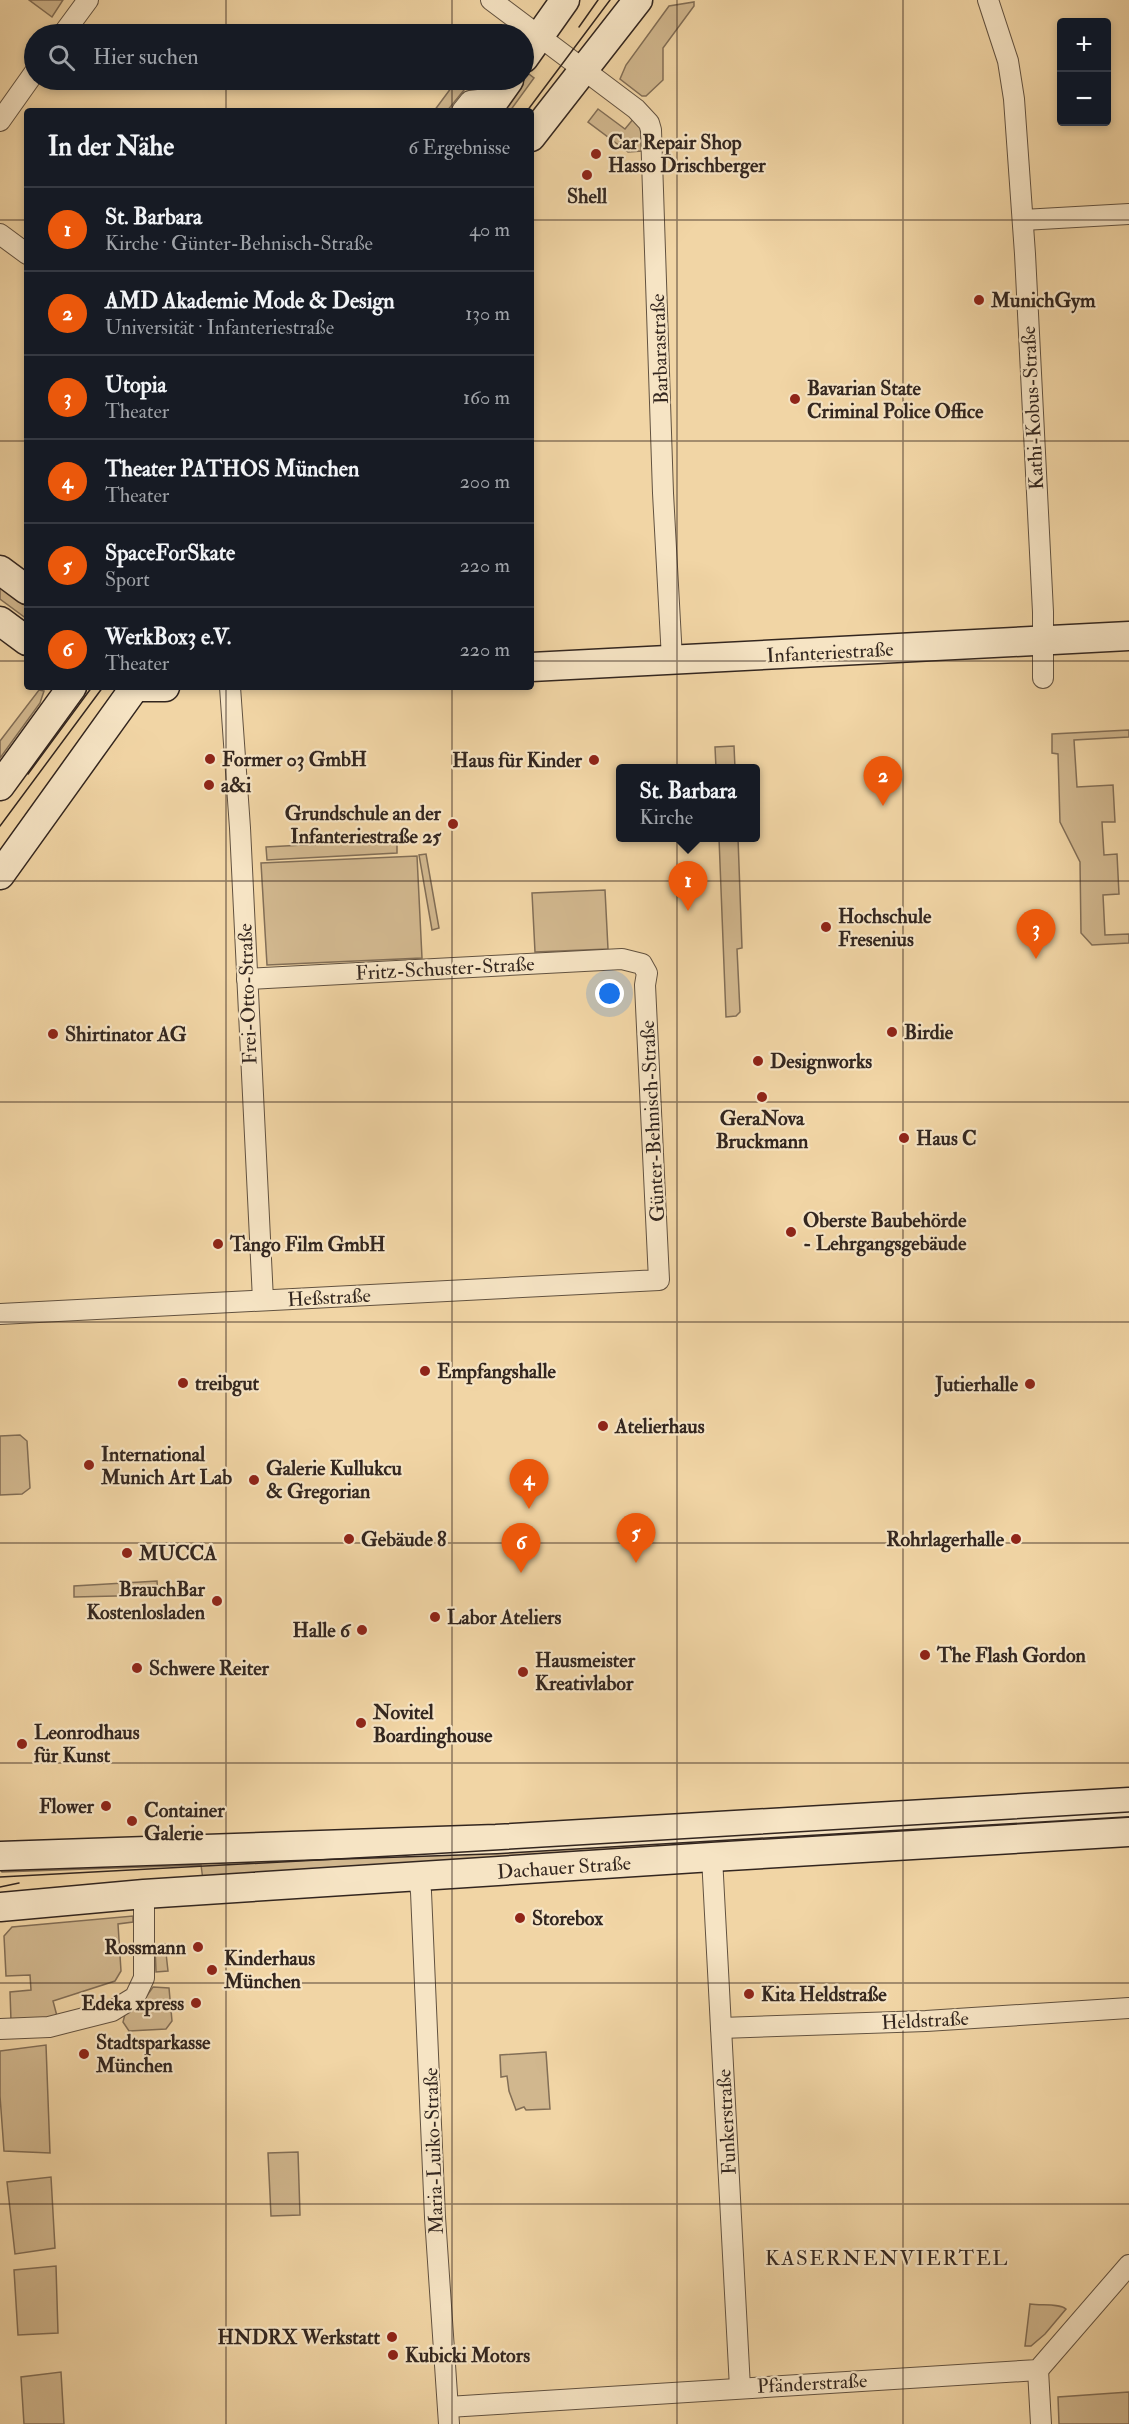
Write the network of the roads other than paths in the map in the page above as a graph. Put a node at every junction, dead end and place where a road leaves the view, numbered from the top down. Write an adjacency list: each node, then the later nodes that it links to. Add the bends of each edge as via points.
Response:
1 (88, 0): 6 (street)
2 (491, 0): 7 (street, Barbarastraße)
3 (565, 0): 8 (main road)
4 (638, 0): 10 (main road)
5 (988, 0): 15 (street, Kathi-Kobus-Straße, via 1008,61)
6 (70, 24)
7 (511, 24)
8 (534, 43)
9 (534, 48): 10 (street, Barbarastraße)
10 (584, 70): 13 (main road); 24 (street, Barbarastraße, via 636,109 651,130)
11 (24, 87): 12 (street)
12 (0, 121)
13 (534, 133)
14 (1129, 214): 15 (street)
15 (1023, 220): 23 (street, Kathi-Kobus-Straße)
16 (0, 234): 17 (street)
17 (24, 252)
18 (0, 570): 19 (main road)
19 (24, 588)
20 (0, 621): 22 (main road)
21 (1129, 636): 23 (main road, Infanteriestraße)
22 (24, 639)
23 (1043, 640): 24 (main road, Infanteriestraße); 26 (street)
24 (672, 659): 25 (main road, Infanteriestraße)
25 (534, 667)
26 (1042, 678)
27 (70, 690): 30 (main road)
28 (133, 690): 31 (main road)
29 (230, 690): 33 (street, Frei-Otto-Straße)
30 (0, 786)
31 (0, 875)
32 (642, 964): 33 (street, Fritz-Schuster-Straße, via 622,958); 34 (street, Günter-Behnisch-Straße, via 647,973)
33 (247, 979): 35 (street, Frei-Otto-Straße)
34 (659, 1280): 35 (street, Heßstraße)
35 (263, 1300): 36 (street, Heßstraße)
36 (0, 1314)
37 (1129, 1802): 39 (main road, Dachauer Straße, via 496,1839)
38 (1129, 1832): 40 (main road, Dachauer Straße)
39 (0, 1856)
40 (712, 1857): 41 (main road, Dachauer Straße); 45 (street, Funkerstraße)
41 (418, 1877): 42 (main road, Dachauer Straße); 50 (street, Maria-Luiko-Straße)
42 (144, 1894): 43 (main road, Dachauer Straße); 46 (street, via 144,1978 135,1996 119,2008 59,2024)
43 (0, 1907)
44 (1129, 2008): 45 (street, Heldstraße)
45 (721, 2028): 49 (street, Funkerstraße)
46 (0, 2029)
47 (1129, 2265): 48 (street)
48 (1038, 2370): 49 (street, Pfänderstraße); 51 (street)
49 (740, 2388): 50 (street, Pfänderstraße)
50 (448, 2415)
51 (1041, 2424)

